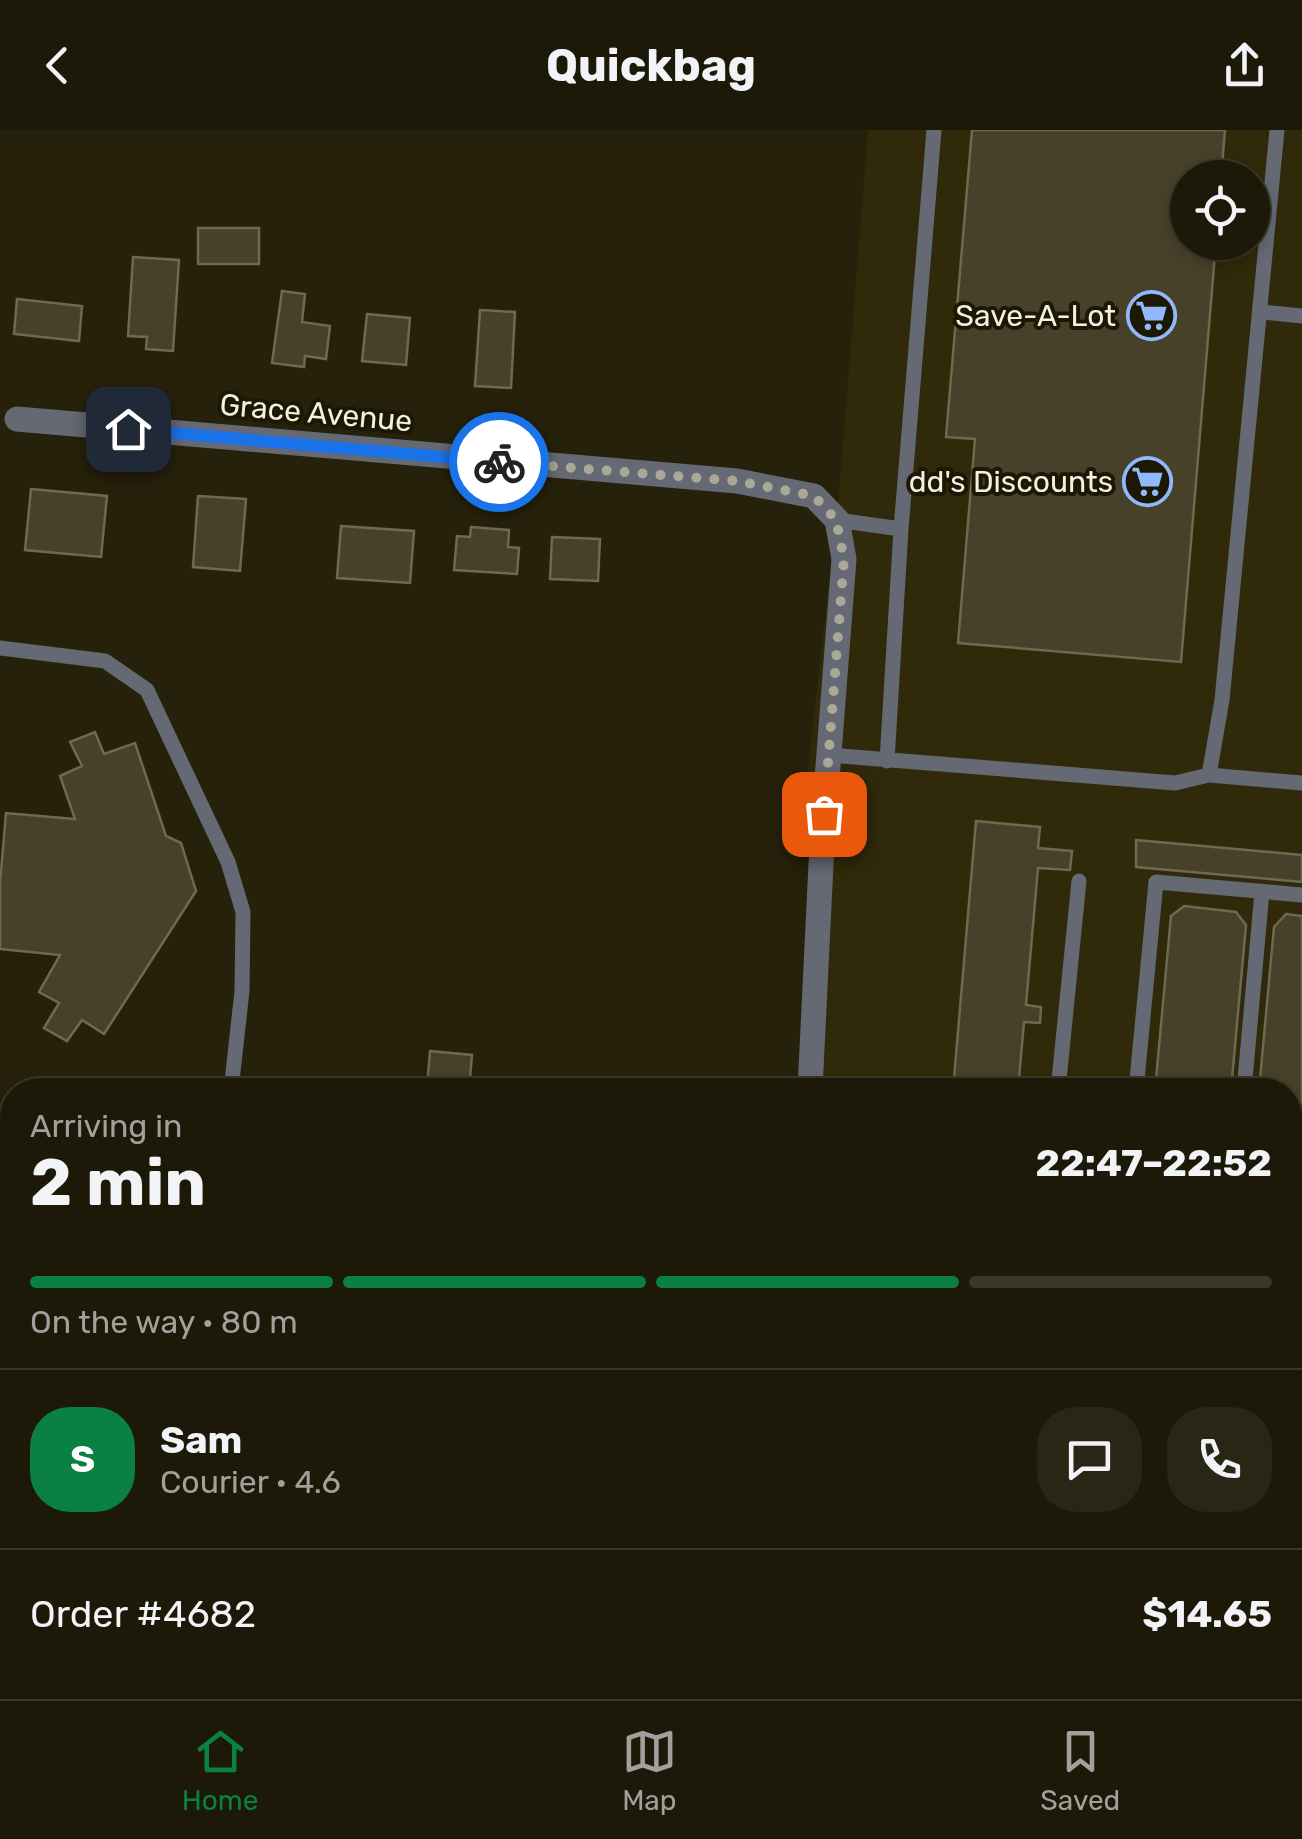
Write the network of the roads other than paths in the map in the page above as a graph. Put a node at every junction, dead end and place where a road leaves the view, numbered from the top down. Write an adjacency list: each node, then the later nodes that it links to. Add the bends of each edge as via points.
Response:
1 (934, 130): 7 (lane)
2 (1277, 130): 3 (lane)
3 (1262, 312): 4 (lane); 11 (lane)
4 (1302, 316)
5 (17, 419): 6 (street, Grace Avenue, via 737,481 814,496)
6 (836, 520): 7 (lane); 9 (street, via 844,559)
7 (900, 529): 10 (lane)
8 (0, 648): 16 (lane, via 105,661 147,690 228,862 243,912)
9 (829, 755): 10 (lane); 17 (street)
10 (886, 760): 11 (lane, via 1175,784)
11 (1209, 775): 12 (lane)
12 (1302, 783)
13 (1078, 881): 18 (lane)
14 (1262, 892): 15 (lane); 19 (lane, via 1156,882); 20 (lane)
15 (1302, 895)
16 (232, 1078)
17 (811, 1078)
18 (1059, 1078)
19 (1137, 1078)
20 (1245, 1078)

